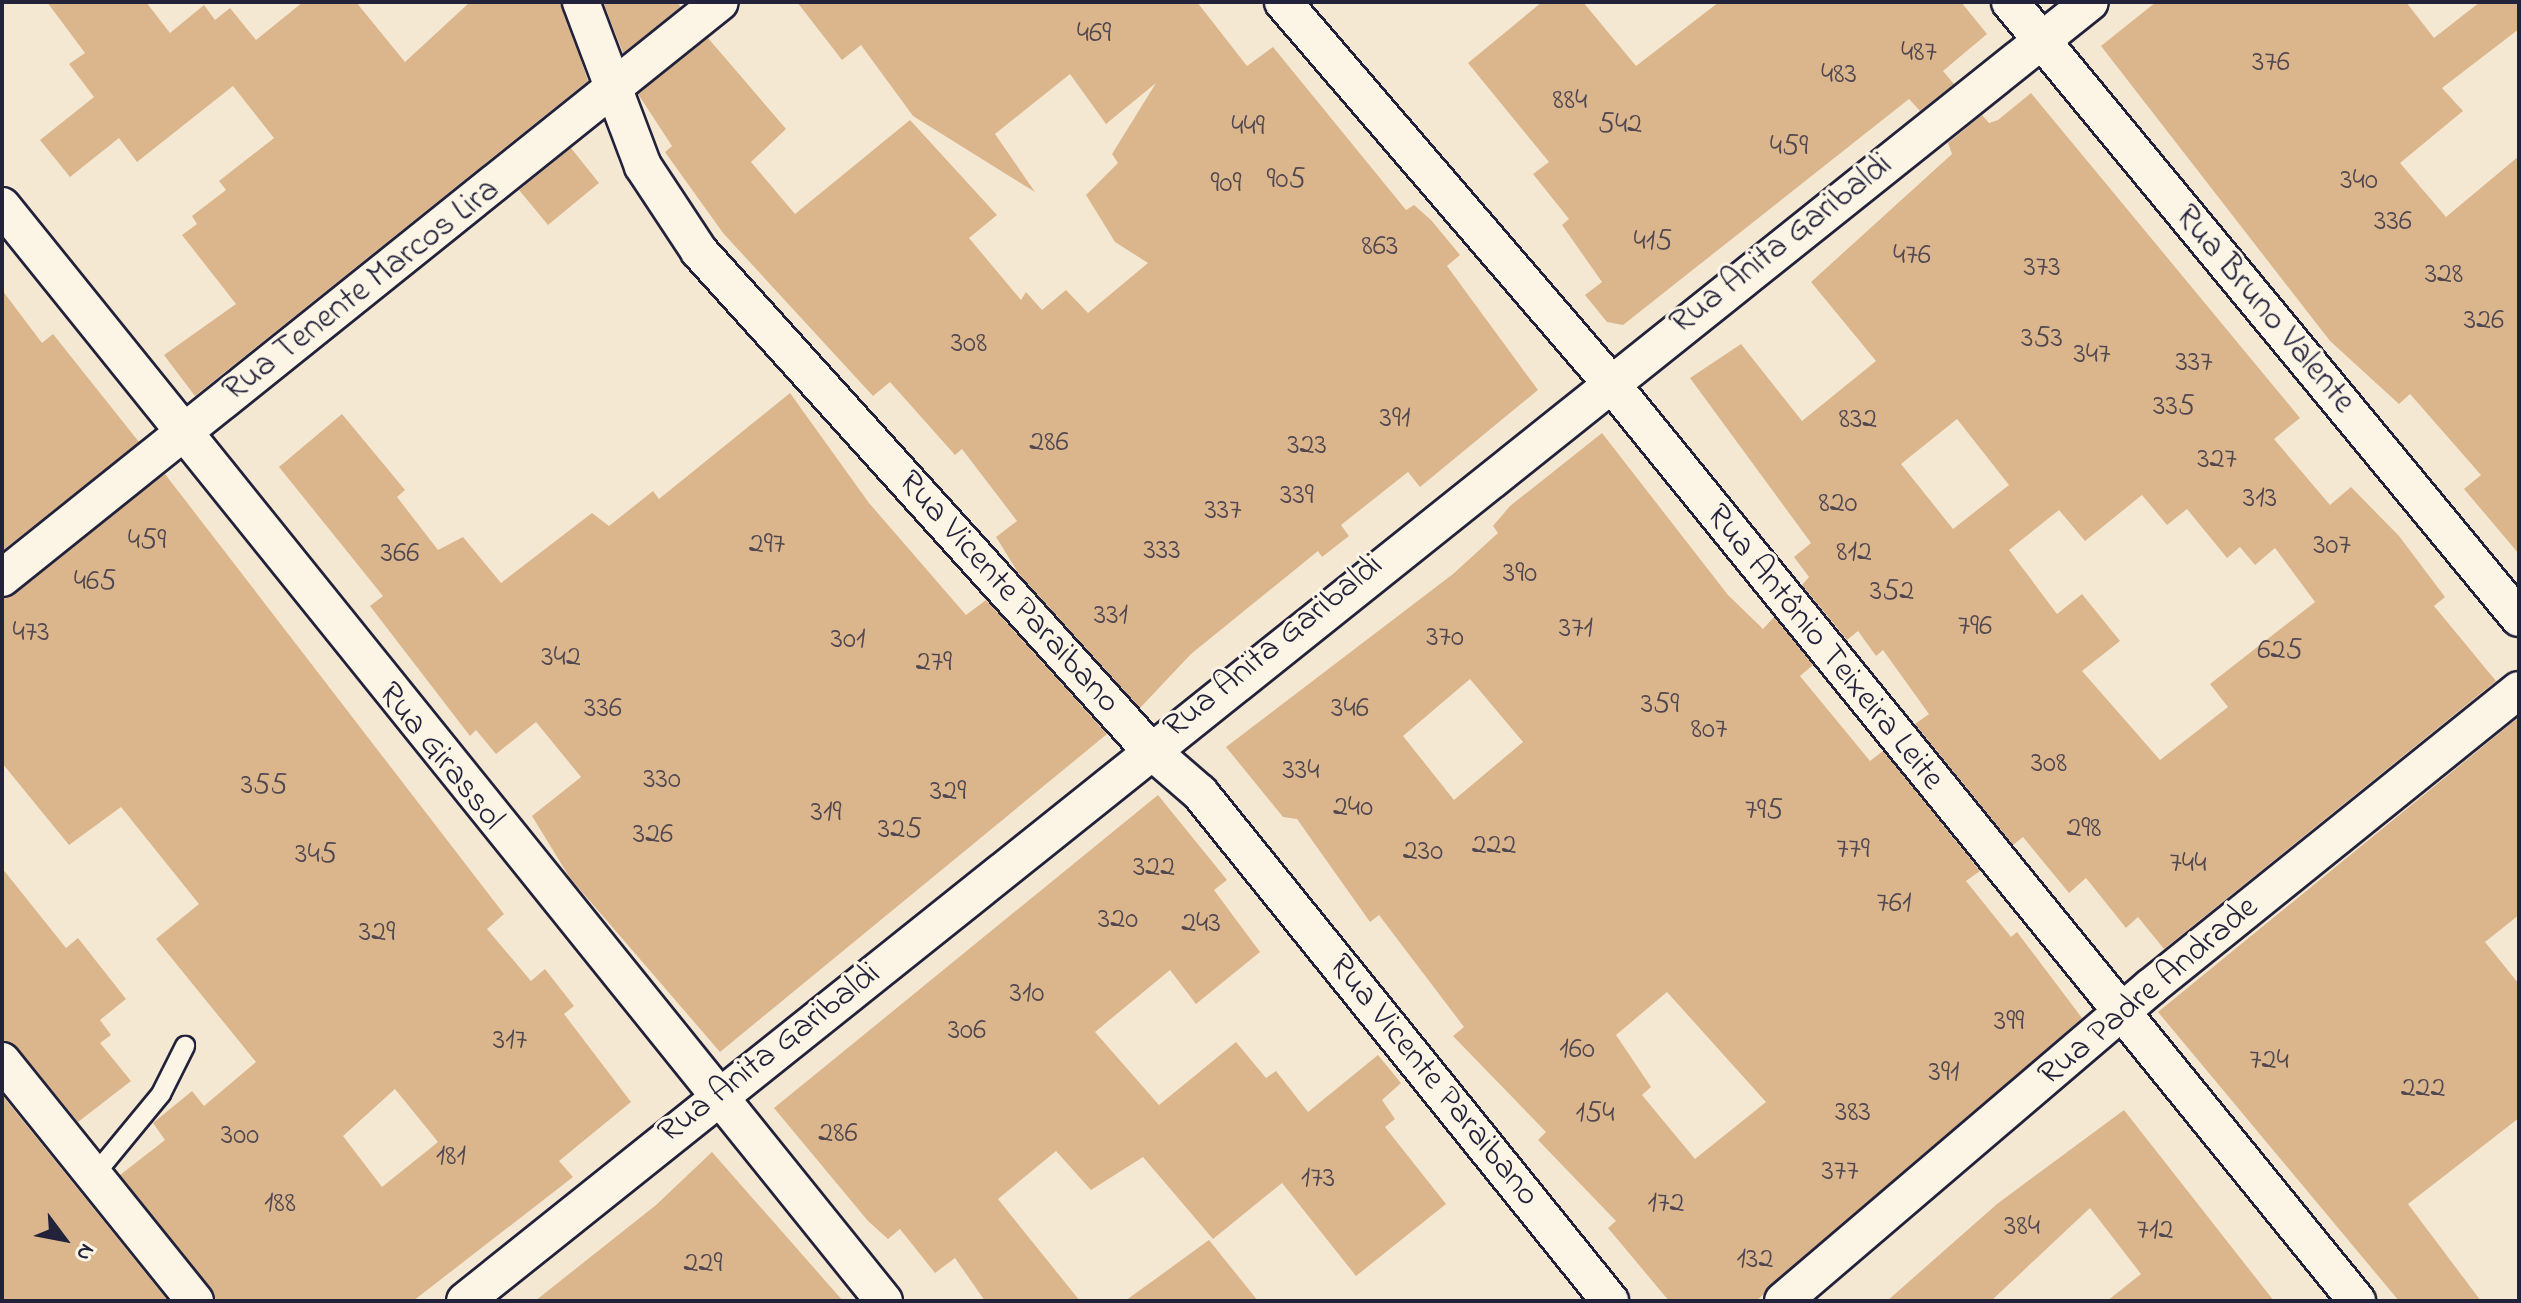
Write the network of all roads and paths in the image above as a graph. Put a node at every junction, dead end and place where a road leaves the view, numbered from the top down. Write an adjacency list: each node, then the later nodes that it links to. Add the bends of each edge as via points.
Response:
1 (581, 2): 7 (street, Rua Vicente Paraibano)
2 (720, 2): 7 (street, Rua Tenente Marcos Lira)
3 (1283, 2): 9 (street, Rua Antônio Teixeira Leite)
4 (2010, 2): 6 (street, Rua Bruno Valente)
5 (2090, 2): 6 (street, Rua Anita Garibaldi)
6 (2040, 41): 9 (street, Rua Anita Garibaldi); 12 (street, Rua Bruno Valente)
7 (614, 91): 10 (street, Rua Tenente Marcos Lira); 14 (street, Rua Vicente Paraibano, via 643,166 699,251)
8 (2, 206): 10 (street, Rua Girassol)
9 (1609, 381): 14 (street, Rua Anita Garibaldi); 15 (street, Rua Antônio Teixeira Leite, via 1867,705)
10 (182, 434): 11 (street, Rua Tenente Marcos Lira); 18 (street, Rua Girassol)
11 (2, 578)
12 (2519, 618)
13 (2519, 690): 15 (street, Rua Padre Andrade)
14 (1148, 748): 18 (street, Rua Anita Garibaldi); 23 (street, Rua Vicente Paraibano, via 1200,793)
15 (2127, 1009): 24 (street, Rua Padre Andrade); 25 (street, Rua Antônio Teixeira Leite)
16 (185, 1046): 19 (lane, via 161,1094)
17 (2, 1061): 19 (street)
18 (714, 1095): 21 (street, Rua Anita Garibaldi); 22 (street, Rua Girassol)
19 (91, 1179): 20 (street)
20 (195, 1301)
21 (465, 1301)
22 (884, 1301)
23 (1610, 1301)
24 (1783, 1301)
25 (2357, 1301)

